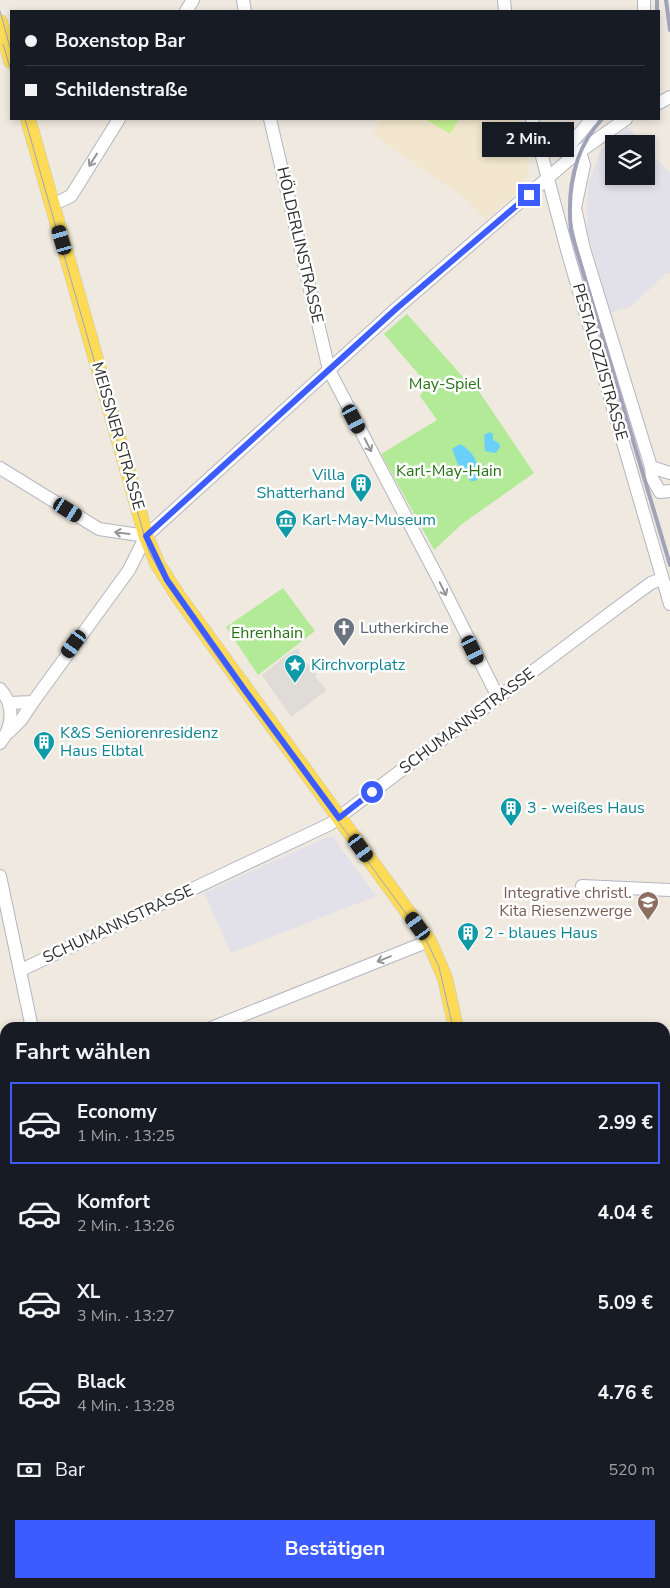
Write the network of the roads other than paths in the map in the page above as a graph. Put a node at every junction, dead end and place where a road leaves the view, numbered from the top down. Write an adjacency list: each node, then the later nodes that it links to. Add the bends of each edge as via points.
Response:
1 (0, 22): 2 (main road)
2 (10, 57)
3 (28, 120): 13 (main road, MEISSNER STRASSE)
4 (118, 120): 13 (street, one-way to 13, via 71,196)
5 (270, 120): 14 (street, HÖLDERLINSTRASSE)
6 (532, 120): 10 (street, PESTALOZZISTRASSE)
7 (591, 120): 9 (street, via 567,148)
8 (625, 120): 9 (street)
9 (576, 155): 10 (street); 15 (street, via 584,165 575,208 584,249)
10 (548, 179): 11 (street); 12 (street, PESTALOZZISTRASSE)
11 (529, 195): 12 (street); 14 (street)
12 (555, 204): 20 (street, PESTALOZZISTRASSE)
13 (52, 205): 19 (main road, MEISSNER STRASSE)
14 (329, 370): 19 (street); 23 (street, HÖLDERLINSTRASSE, one-way to 23)
15 (651, 467): 17 (street); 18 (street, via 657,489 664,493)
16 (0, 468): 19 (street, one-way to 16, via 99,529)
17 (670, 474)
18 (670, 491)
19 (146, 536): 24 (street, via 129,570); 28 (main road, MEISSNER STRASSE, via 167,580)
20 (662, 579): 21 (street, PESTALOZZISTRASSE); 23 (street, SCHUMANNSTRASSE, via 651,583)
21 (670, 604)
22 (0, 689): 25 (street)
23 (498, 697): 28 (street, SCHUMANNSTRASSE)
24 (32, 702): 25 (street); 26 (street)
25 (9, 703): 26 (street)
26 (9, 732): 27 (street)
27 (0, 743)
28 (339, 818): 32 (main road, MEISSNER STRASSE); 33 (street, SCHUMANNSTRASSE)
29 (0, 876): 33 (street)
30 (582, 886): 31 (street)
31 (670, 890)
32 (429, 941): 35 (street, one-way to 35); 36 (main road, MEISSNER STRASSE, via 445,978)
33 (21, 970): 34 (street)
34 (31, 1022)
35 (226, 1022)
36 (455, 1022)

